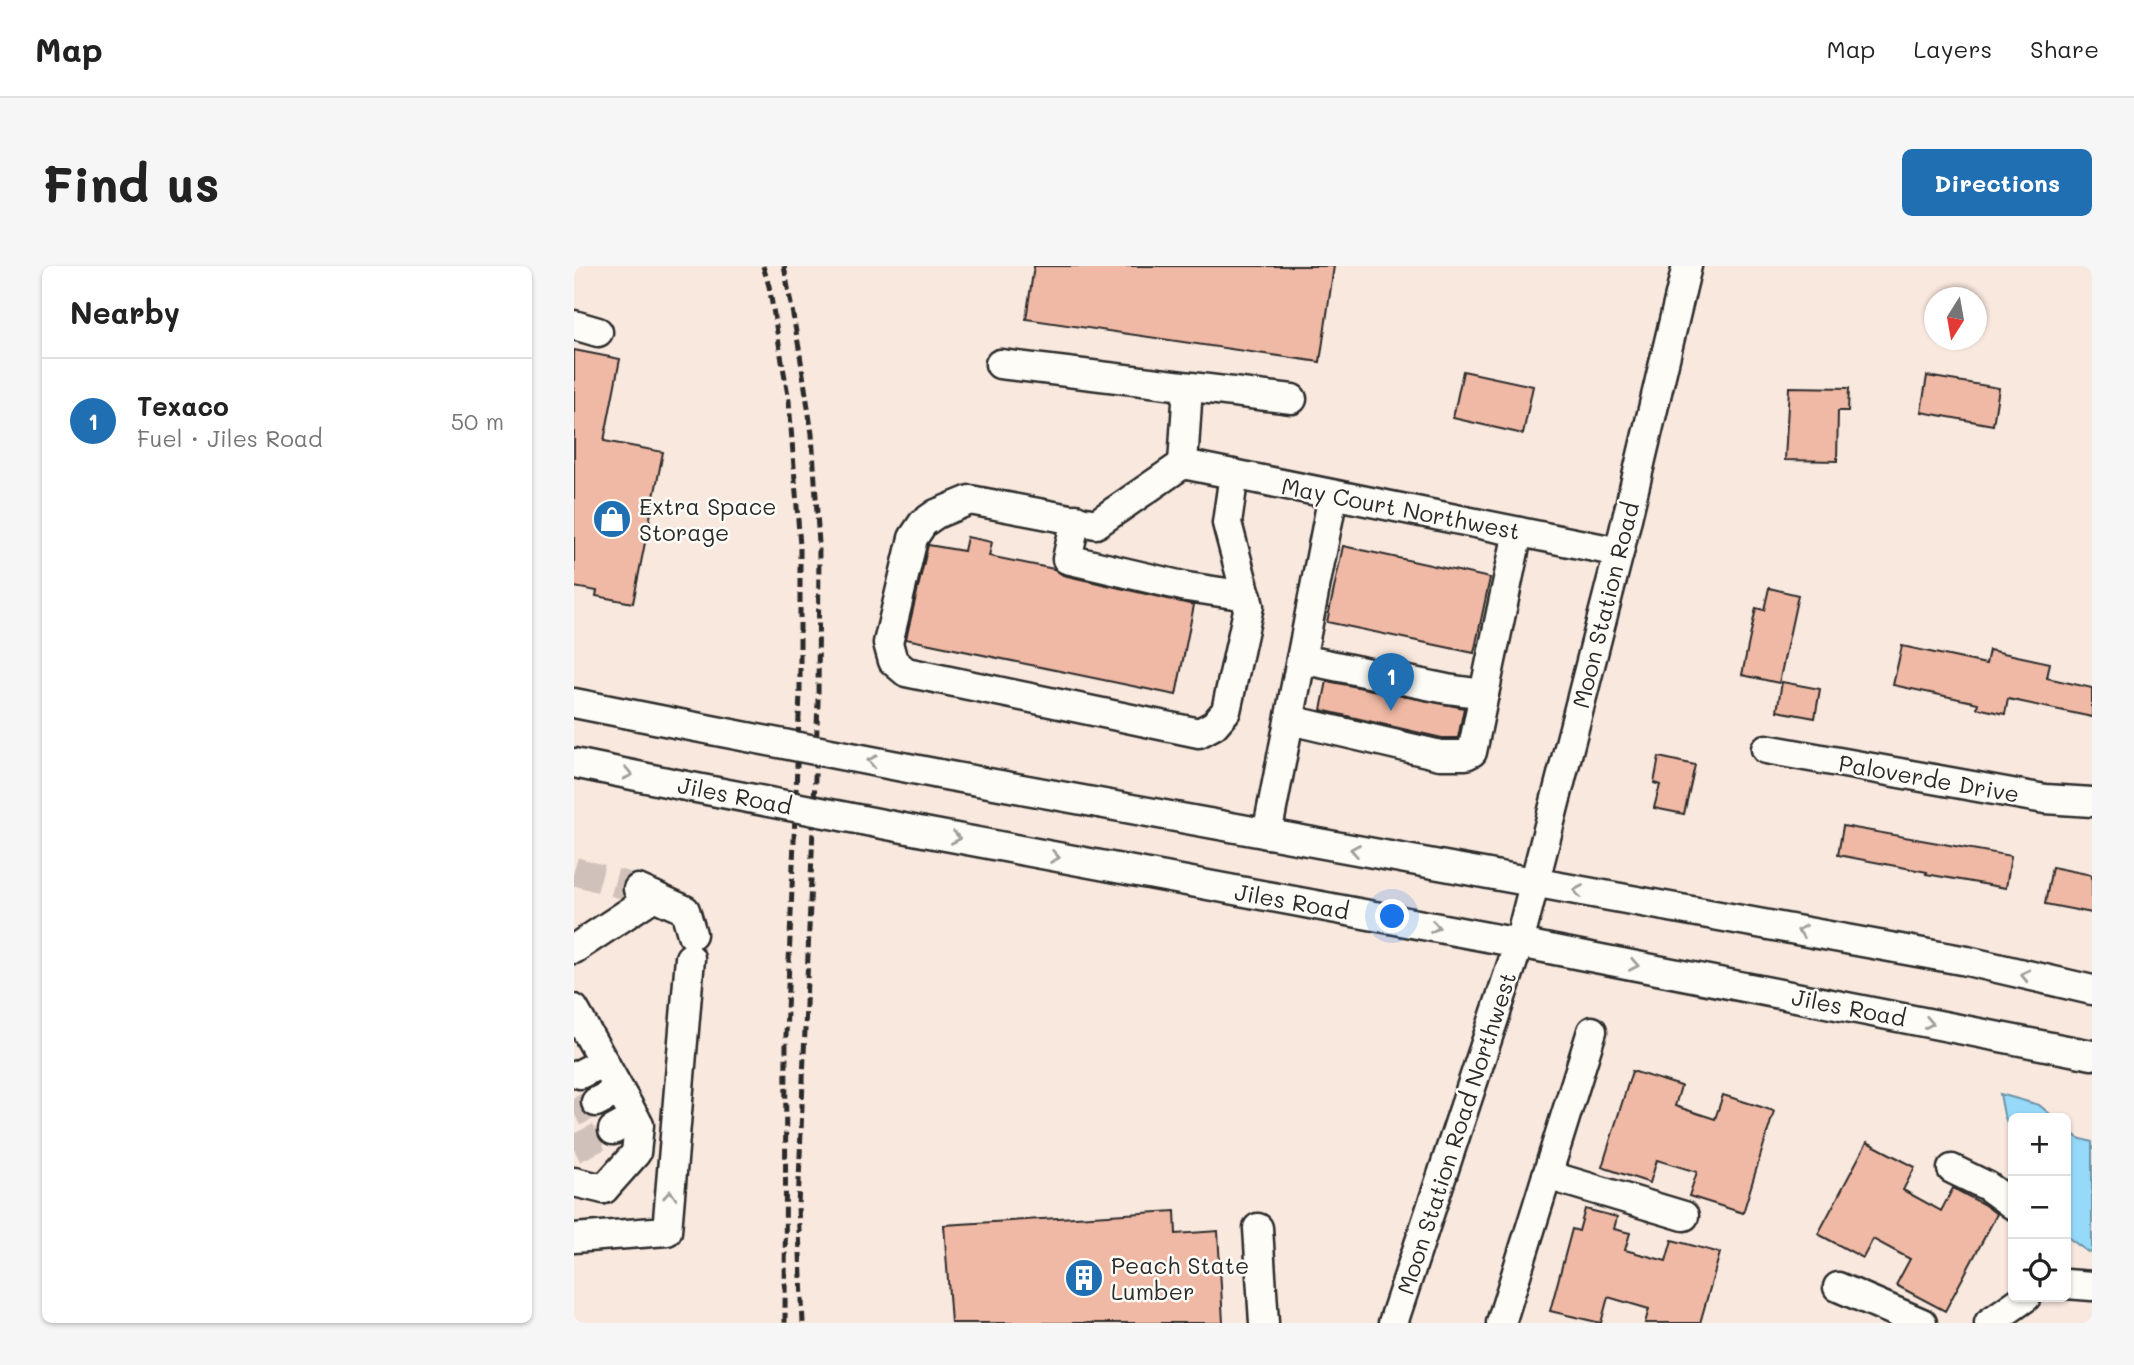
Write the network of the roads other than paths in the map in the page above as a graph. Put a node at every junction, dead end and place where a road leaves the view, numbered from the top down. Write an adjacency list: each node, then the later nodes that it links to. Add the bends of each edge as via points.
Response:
1 (1687, 266): 10 (street, Moon Station Road)
2 (1000, 365): 3 (street)
3 (1188, 387): 4 (street); 5 (street)
4 (1292, 399)
5 (1182, 464): 6 (street, May Court Northwest); 8 (street, via 1096,524)
6 (1234, 474): 7 (street, May Court Northwest); 11 (street, via 1227,523)
7 (1333, 495): 9 (street, May Court Northwest); 12 (street)
8 (1076, 519): 11 (street, via 1067,559); 11 (street, via 970,500 923,523 913,538 888,643 893,661 918,675 1199,733 1226,711 1249,606)
9 (1518, 532): 10 (street, May Court Northwest); 13 (street)
10 (1619, 552): 20 (street, Moon Station Road)
11 (1247, 596)
12 (1301, 659): 13 (street); 15 (street)
13 (1484, 694): 15 (street, via 1472,752 1466,755 1440,755)
14 (574, 703): 19 (street, one-way to 14, bridge)
15 (1290, 720): 19 (street)
16 (1766, 749): 18 (street, Paloverde Drive, via 2045,799)
17 (574, 763): 21 (street, Jiles Road, one-way to 21, bridge)
18 (2092, 802)
19 (1267, 834): 20 (street, one-way to 19)
20 (1534, 883): 21 (street, Moon Station Road); 23 (street, one-way to 20, via 1967,961)
21 (1519, 943): 26 (street, Jiles Road, one-way to 26); 42 (street, Moon Station Road Northwest)
22 (574, 949): 34 (street, one-way to 22, via 667,1231 691,946 685,910 646,892)
23 (2092, 990)
24 (578, 1024): 30 (street, via 592,1068 624,1124 639,1125 636,1153)
25 (1592, 1031): 28 (street)
26 (2092, 1055)
27 (1952, 1169): 31 (street)
28 (1547, 1175): 32 (street); 40 (street)
29 (574, 1182): 30 (street)
30 (604, 1189): 34 (street)
31 (2008, 1201)
32 (1684, 1216)
33 (1258, 1228): 41 (street)
34 (610, 1235): 35 (street)
35 (574, 1238)
36 (2071, 1284): 37 (street)
37 (2092, 1286)
38 (1838, 1287): 43 (street)
39 (2019, 1302): 44 (street)
40 (1505, 1322)
41 (1264, 1323)
42 (1393, 1323)
43 (1922, 1323)
44 (1989, 1323)

